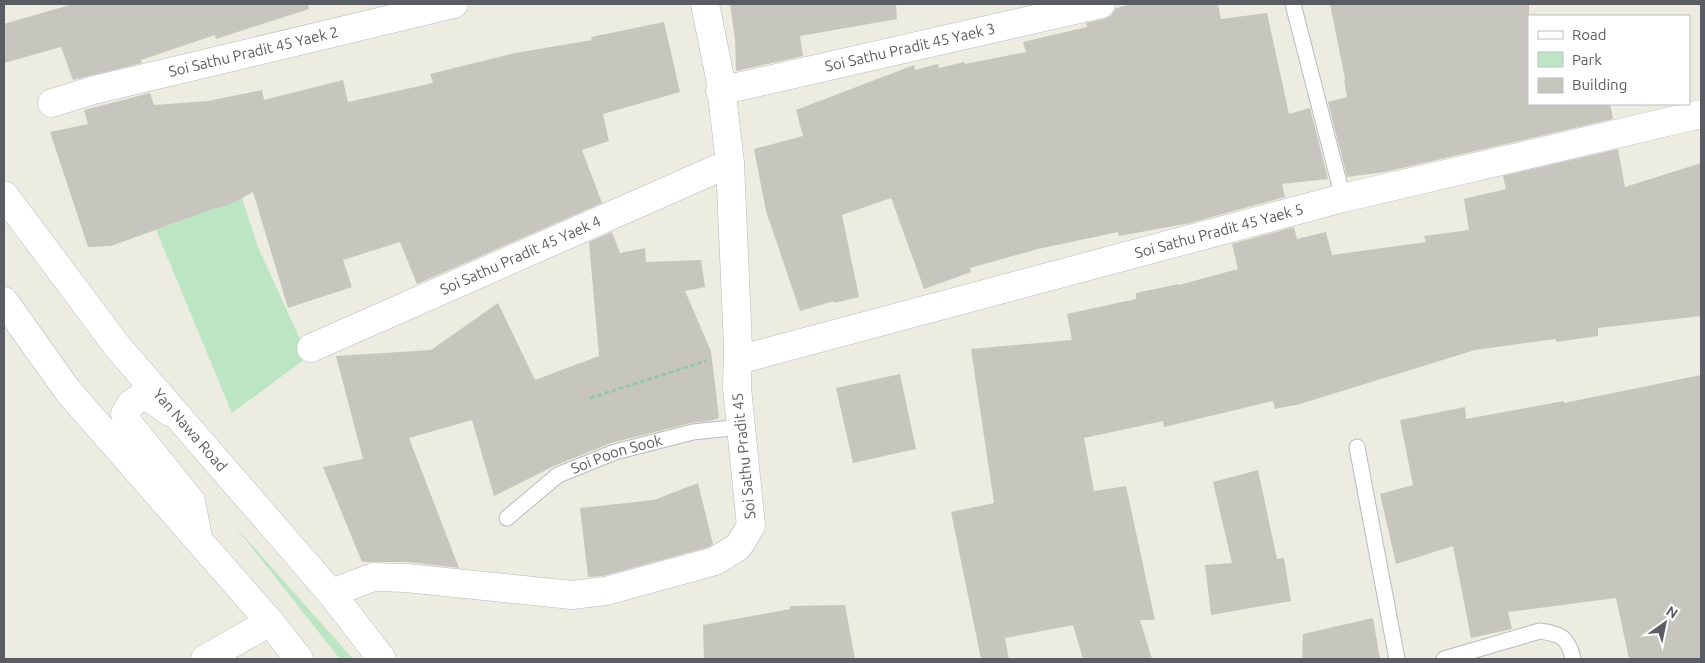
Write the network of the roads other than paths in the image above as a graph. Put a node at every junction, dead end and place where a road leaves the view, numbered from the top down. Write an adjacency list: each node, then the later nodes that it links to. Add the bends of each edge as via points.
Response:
1 (454, 4): 6 (street, Soi Sathu Pradit 45 Yaek 2, via 94,90)
2 (705, 4): 5 (street, Soi Sathu Pradit 45)
3 (1101, 4): 5 (street, Soi Sathu Pradit 45 Yaek 3)
4 (1292, 4): 10 (lane)
5 (720, 91): 8 (street, Soi Sathu Pradit 45)
6 (52, 103)
7 (1701, 114): 10 (street, Soi Sathu Pradit 45 Yaek 5)
8 (730, 163): 12 (street, Soi Sathu Pradit 45 Yaek 4); 13 (street, Soi Sathu Pradit 45)
9 (4, 195): 14 (street, Yan Nawa Road, via 117,346)
10 (1342, 198): 13 (street, Soi Sathu Pradit 45 Yaek 5)
11 (4, 301): 18 (street, via 68,390)
12 (310, 348)
13 (738, 353): 15 (street, Soi Sathu Pradit 45)
14 (179, 418): 18 (street, via 142,396 131,404 125,414 128,423 191,501); 19 (street, Yan Nawa Road)
15 (741, 427): 17 (lane, Soi Poon Sook, via 693,432 616,452 558,475); 19 (street, Soi Sathu Pradit 45, via 751,526 738,547 715,561 606,591 572,596 374,577)
16 (1357, 448): 24 (lane)
17 (507, 518)
18 (198, 539): 20 (street)
19 (331, 594): 23 (street, Yan Nawa Road)
20 (270, 622): 21 (street); 22 (street)
21 (205, 659)
22 (299, 659)
23 (382, 659)
24 (1397, 659)
25 (1444, 659): 26 (lane, via 1540,631 1554,633 1567,641)
26 (1573, 659)

